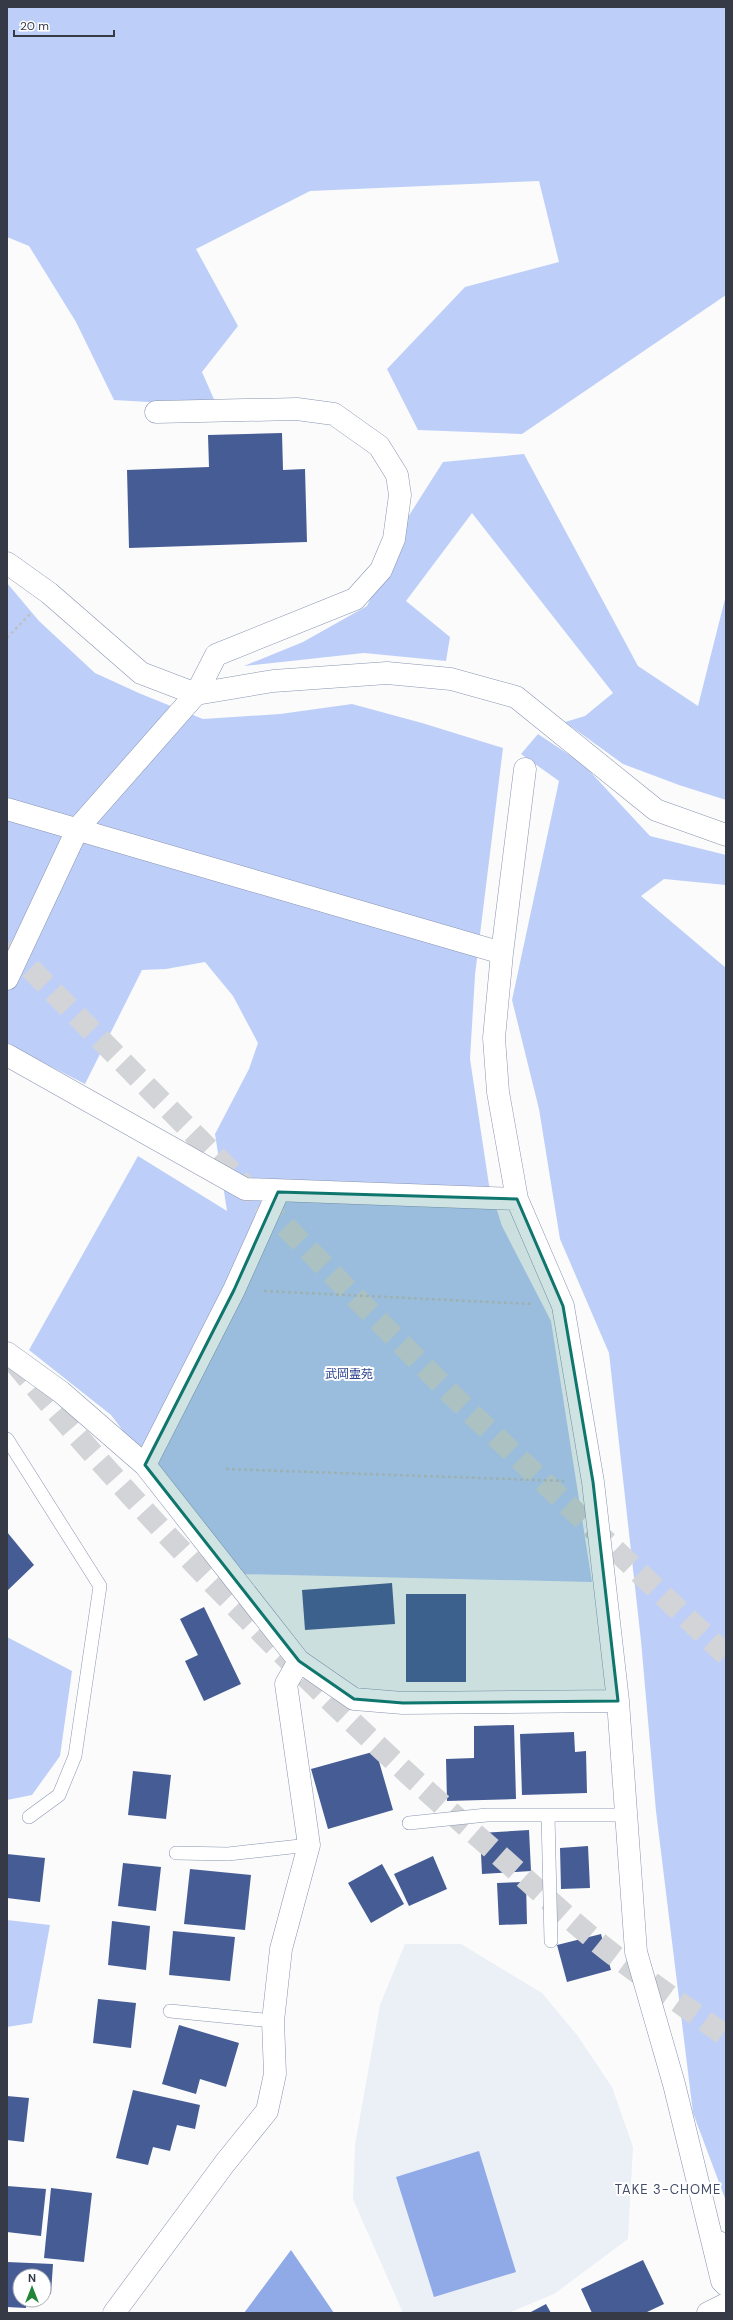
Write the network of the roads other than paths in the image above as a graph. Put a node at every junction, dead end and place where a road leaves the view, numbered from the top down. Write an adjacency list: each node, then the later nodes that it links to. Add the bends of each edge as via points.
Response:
1 (156, 412): 3 (street, via 297,408 334,414 379,446 397,475 400,495 394,539 381,570 355,599 216,655)
2 (7, 563): 3 (street, via 50,593 141,672)
3 (196, 694): 6 (street); 7 (street, via 273,681 387,673 451,679 516,697 656,810)
4 (525, 769): 8 (street)
5 (7, 809): 6 (street)
6 (78, 828): 8 (street); 9 (street)
7 (726, 835)
8 (502, 953): 12 (street, via 494,1038 498,1092)
9 (7, 979)
10 (7, 1055): 11 (street, via 245,1189)
11 (278, 1192): 12 (street); 15 (street, via 234,1290)
12 (517, 1199): 17 (street, via 563,1306 593,1482)
13 (7, 1353): 15 (street, via 61,1392)
14 (7, 1439): 20 (lane, via 100,1586 75,1756 58,1795)
15 (145, 1465): 16 (street)
16 (299, 1661): 17 (street, via 354,1699 403,1703); 22 (street, via 286,1684)
17 (618, 1701): 19 (street)
18 (548, 1815): 19 (lane); 21 (lane, via 487,1815); 24 (lane)
19 (626, 1815): 27 (street, via 636,1952)
20 (29, 1817)
21 (409, 1822)
22 (309, 1845): 23 (lane, via 228,1854); 26 (street, via 281,1949)
23 (176, 1853)
24 (550, 1942)
25 (170, 2011): 26 (lane)
26 (273, 2021): 30 (street, via 275,2074 267,2111 225,2163)
27 (719, 2237): 28 (street, via 722,2281)
28 (726, 2285)
29 (726, 2304): 31 (street)
30 (114, 2313)
31 (708, 2313)

